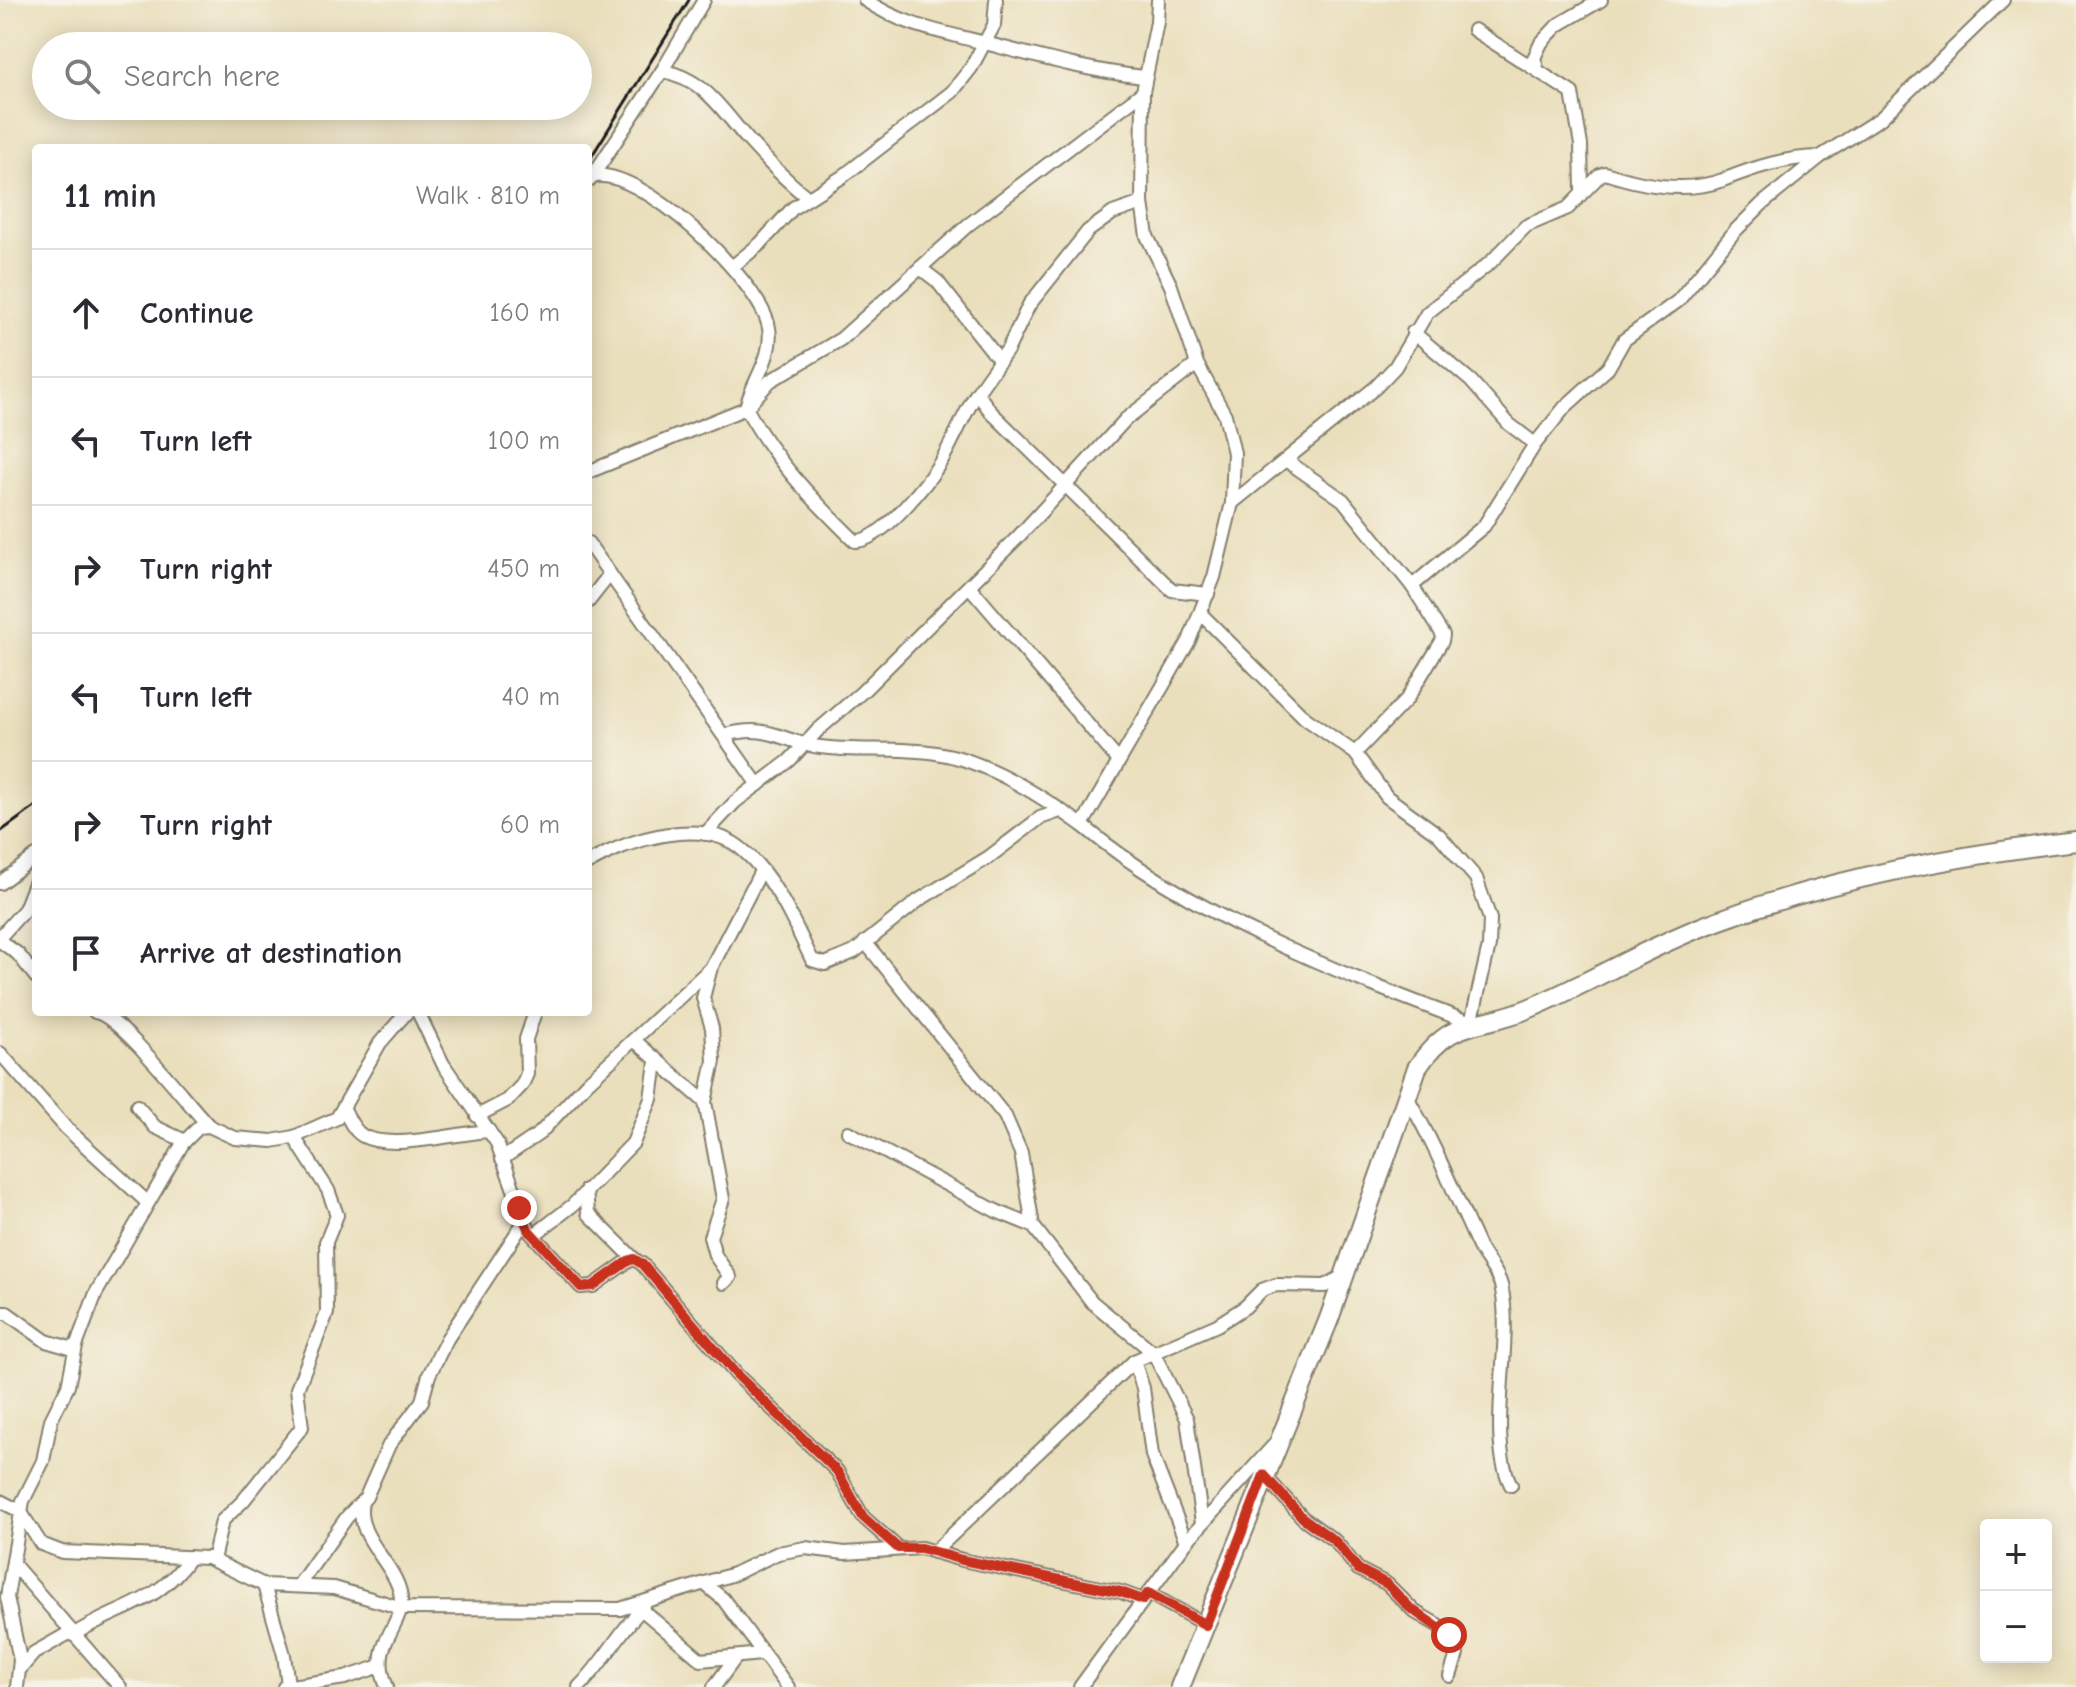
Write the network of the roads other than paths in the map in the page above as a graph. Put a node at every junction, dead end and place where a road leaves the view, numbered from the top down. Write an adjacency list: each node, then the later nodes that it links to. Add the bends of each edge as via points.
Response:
1 (704, 0): 10 (street)
2 (865, 0): 8 (street, via 904,23)
3 (996, 0): 8 (street, via 994,25)
4 (1158, 0): 11 (street)
5 (1601, 0): 9 (street, via 1549,33 1534,58)
6 (2003, 0): 13 (street, via 1897,104)
7 (1474, 30): 9 (street)
8 (984, 43): 11 (street, via 1047,61); 17 (street, via 952,92)
9 (1537, 68): 16 (street, via 1575,99)
10 (662, 71): 14 (street); 17 (street, via 705,89)
11 (1144, 77): 12 (street)
12 (1143, 92): 18 (street); 20 (street, via 1000,199)
13 (1820, 157): 16 (street, via 1680,186 1646,185 1605,173); 26 (street, via 1749,217 1678,301 1624,340 1608,368)
14 (592, 177)
15 (592, 179): 19 (street, via 604,175 654,195)
16 (1582, 190): 21 (street, via 1568,208 1526,226 1427,313)
17 (808, 198): 19 (street)
18 (1142, 203): 22 (street, via 1113,213 1088,231 1029,305); 23 (street, via 1147,236 1171,286)
19 (733, 266): 25 (street, via 769,326 767,358)
20 (920, 268): 22 (street, via 937,281); 25 (street, via 841,339 770,381)
21 (1413, 332): 26 (street); 27 (street, via 1386,377)
22 (1000, 361): 24 (street)
23 (1197, 364): 29 (street, via 1144,402); 30 (street, via 1215,392 1230,434)
24 (977, 393): 25 (street, via 929,478 899,512 860,542 831,521 788,473); 29 (street)
25 (746, 408): 28 (street)
26 (1535, 444): 34 (street, via 1484,526)
27 (1287, 461): 30 (street); 34 (street, via 1343,500)
28 (592, 470)
29 (1064, 484): 33 (street); 35 (street, via 1172,590)
30 (1232, 503): 35 (street)
31 (592, 549): 32 (street)
32 (610, 574): 36 (street); 38 (street, via 666,659)
33 (969, 586): 39 (street); 41 (street)
34 (1412, 586): 40 (street, via 1442,641 1407,699)
35 (1208, 594): 37 (street)
36 (592, 597)
37 (1201, 614): 40 (street, via 1305,718); 41 (street)
38 (726, 735): 39 (street, via 772,731); 42 (street)
39 (805, 743): 42 (street); 43 (street, via 954,756 1007,778)
40 (1355, 753): 60 (street, via 1387,797 1439,835 1476,878 1485,898 1489,946)
41 (1118, 760): 44 (street)
42 (758, 785): 45 (street)
43 (1060, 811): 44 (street); 53 (street, via 1040,818)
44 (1082, 825): 60 (street, via 1167,883 1266,937 1359,981)
45 (705, 834): 48 (street, via 631,842); 49 (street, via 744,850)
46 (2076, 841): 60 (street, via 1997,850 1813,891 1699,928 1529,1009)
47 (32, 859): 50 (street)
48 (592, 861)
49 (761, 871): 53 (street, via 812,960 833,963); 54 (street)
50 (0, 883)
51 (32, 891): 52 (street, via 25,909)
52 (0, 939): 55 (street)
53 (865, 942): 78 (street, via 1005,1116 1021,1153)
54 (711, 968): 61 (street); 65 (street, via 703,998 714,1061)
55 (32, 972)
56 (108, 1016): 69 (street)
57 (404, 1016): 67 (street, via 380,1043)
58 (420, 1016): 68 (street)
59 (534, 1016): 68 (street, via 522,1085 508,1100)
60 (1471, 1023): 64 (street, via 1429,1049)
61 (634, 1040): 63 (street); 74 (street, via 540,1133)
62 (0, 1053): 76 (street, via 66,1128)
63 (656, 1062): 65 (street); 75 (street, via 640,1133)
64 (1407, 1097): 81 (street); 89 (street, via 1448,1172 1484,1258 1501,1282 1502,1453)
65 (705, 1102): 82 (street, via 723,1199 710,1237 730,1277)
66 (137, 1106): 73 (street, via 155,1127)
67 (345, 1111): 70 (street, via 360,1134 369,1138 394,1141); 72 (street)
68 (477, 1116): 70 (street)
69 (209, 1126): 72 (street, via 261,1142); 73 (street, via 195,1129)
70 (489, 1131): 74 (street)
71 (848, 1132): 78 (street)
72 (294, 1137): 98 (street, via 328,1190 337,1215 326,1242 327,1313 297,1389 302,1427 222,1521)
73 (185, 1141): 76 (street)
74 (502, 1159): 77 (street)
75 (587, 1189): 79 (street); 80 (street, via 588,1213)
76 (147, 1202): 84 (street, via 96,1293)
77 (524, 1222): 79 (street); 91 (street, via 447,1339 422,1401 389,1445)
78 (1033, 1226): 85 (street, via 1092,1302)
79 (534, 1235): 80 (street, via 581,1287 593,1286)
80 (634, 1259): 95 (street, via 736,1374 837,1471 863,1517)
81 (1345, 1275): 85 (street, via 1325,1286 1276,1285 1262,1290 1217,1325); 87 (street)
82 (724, 1283)
83 (0, 1313): 84 (street, via 55,1345)
84 (76, 1346): 92 (street, via 43,1461)
85 (1153, 1352): 86 (street); 93 (street, via 1187,1419)
86 (1134, 1361): 94 (street, via 1152,1455); 96 (street)
87 (1288, 1422): 88 (street); 93 (street, via 1280,1439)
88 (1264, 1475): 107 (street); 113 (street, via 1358,1569 1387,1584 1449,1635 1457,1649)
89 (1511, 1485)
90 (0, 1501): 92 (street)
91 (362, 1502): 102 (street); 106 (street, via 361,1516 394,1574)
92 (20, 1511): 97 (street, via 35,1539 62,1552); 99 (street)
93 (1202, 1523): 94 (street)
94 (1186, 1542): 104 (street)
95 (898, 1548): 96 (street); 100 (street, via 845,1553 791,1550)
96 (934, 1552): 104 (street)
97 (190, 1557): 98 (street); 108 (street, via 154,1595)
98 (213, 1560): 101 (street)
99 (14, 1565): 103 (street); 108 (street)
100 (705, 1584): 105 (street); 109 (street, via 723,1599)
101 (264, 1585): 102 (street); 114 (street, via 284,1655)
102 (298, 1586): 106 (street, via 334,1588)
103 (4, 1591): 112 (street)
104 (1146, 1597): 107 (street); 121 (street)
105 (645, 1605): 106 (street); 110 (street, via 701,1660); 118 (street)
106 (402, 1608): 111 (street, via 387,1634)
107 (1206, 1625): 122 (street)
108 (72, 1633): 112 (street, via 34,1653); 116 (street)
109 (761, 1654): 110 (street); 120 (street)
110 (736, 1657): 119 (street)
111 (381, 1666): 114 (street, via 345,1678); 117 (street)
112 (21, 1668): 115 (street)
113 (1450, 1676)
114 (286, 1686)
115 (17, 1687)
116 (120, 1687)
117 (387, 1687)
118 (579, 1687)
119 (714, 1687)
120 (788, 1687)
121 (1080, 1687)
122 (1180, 1687)

